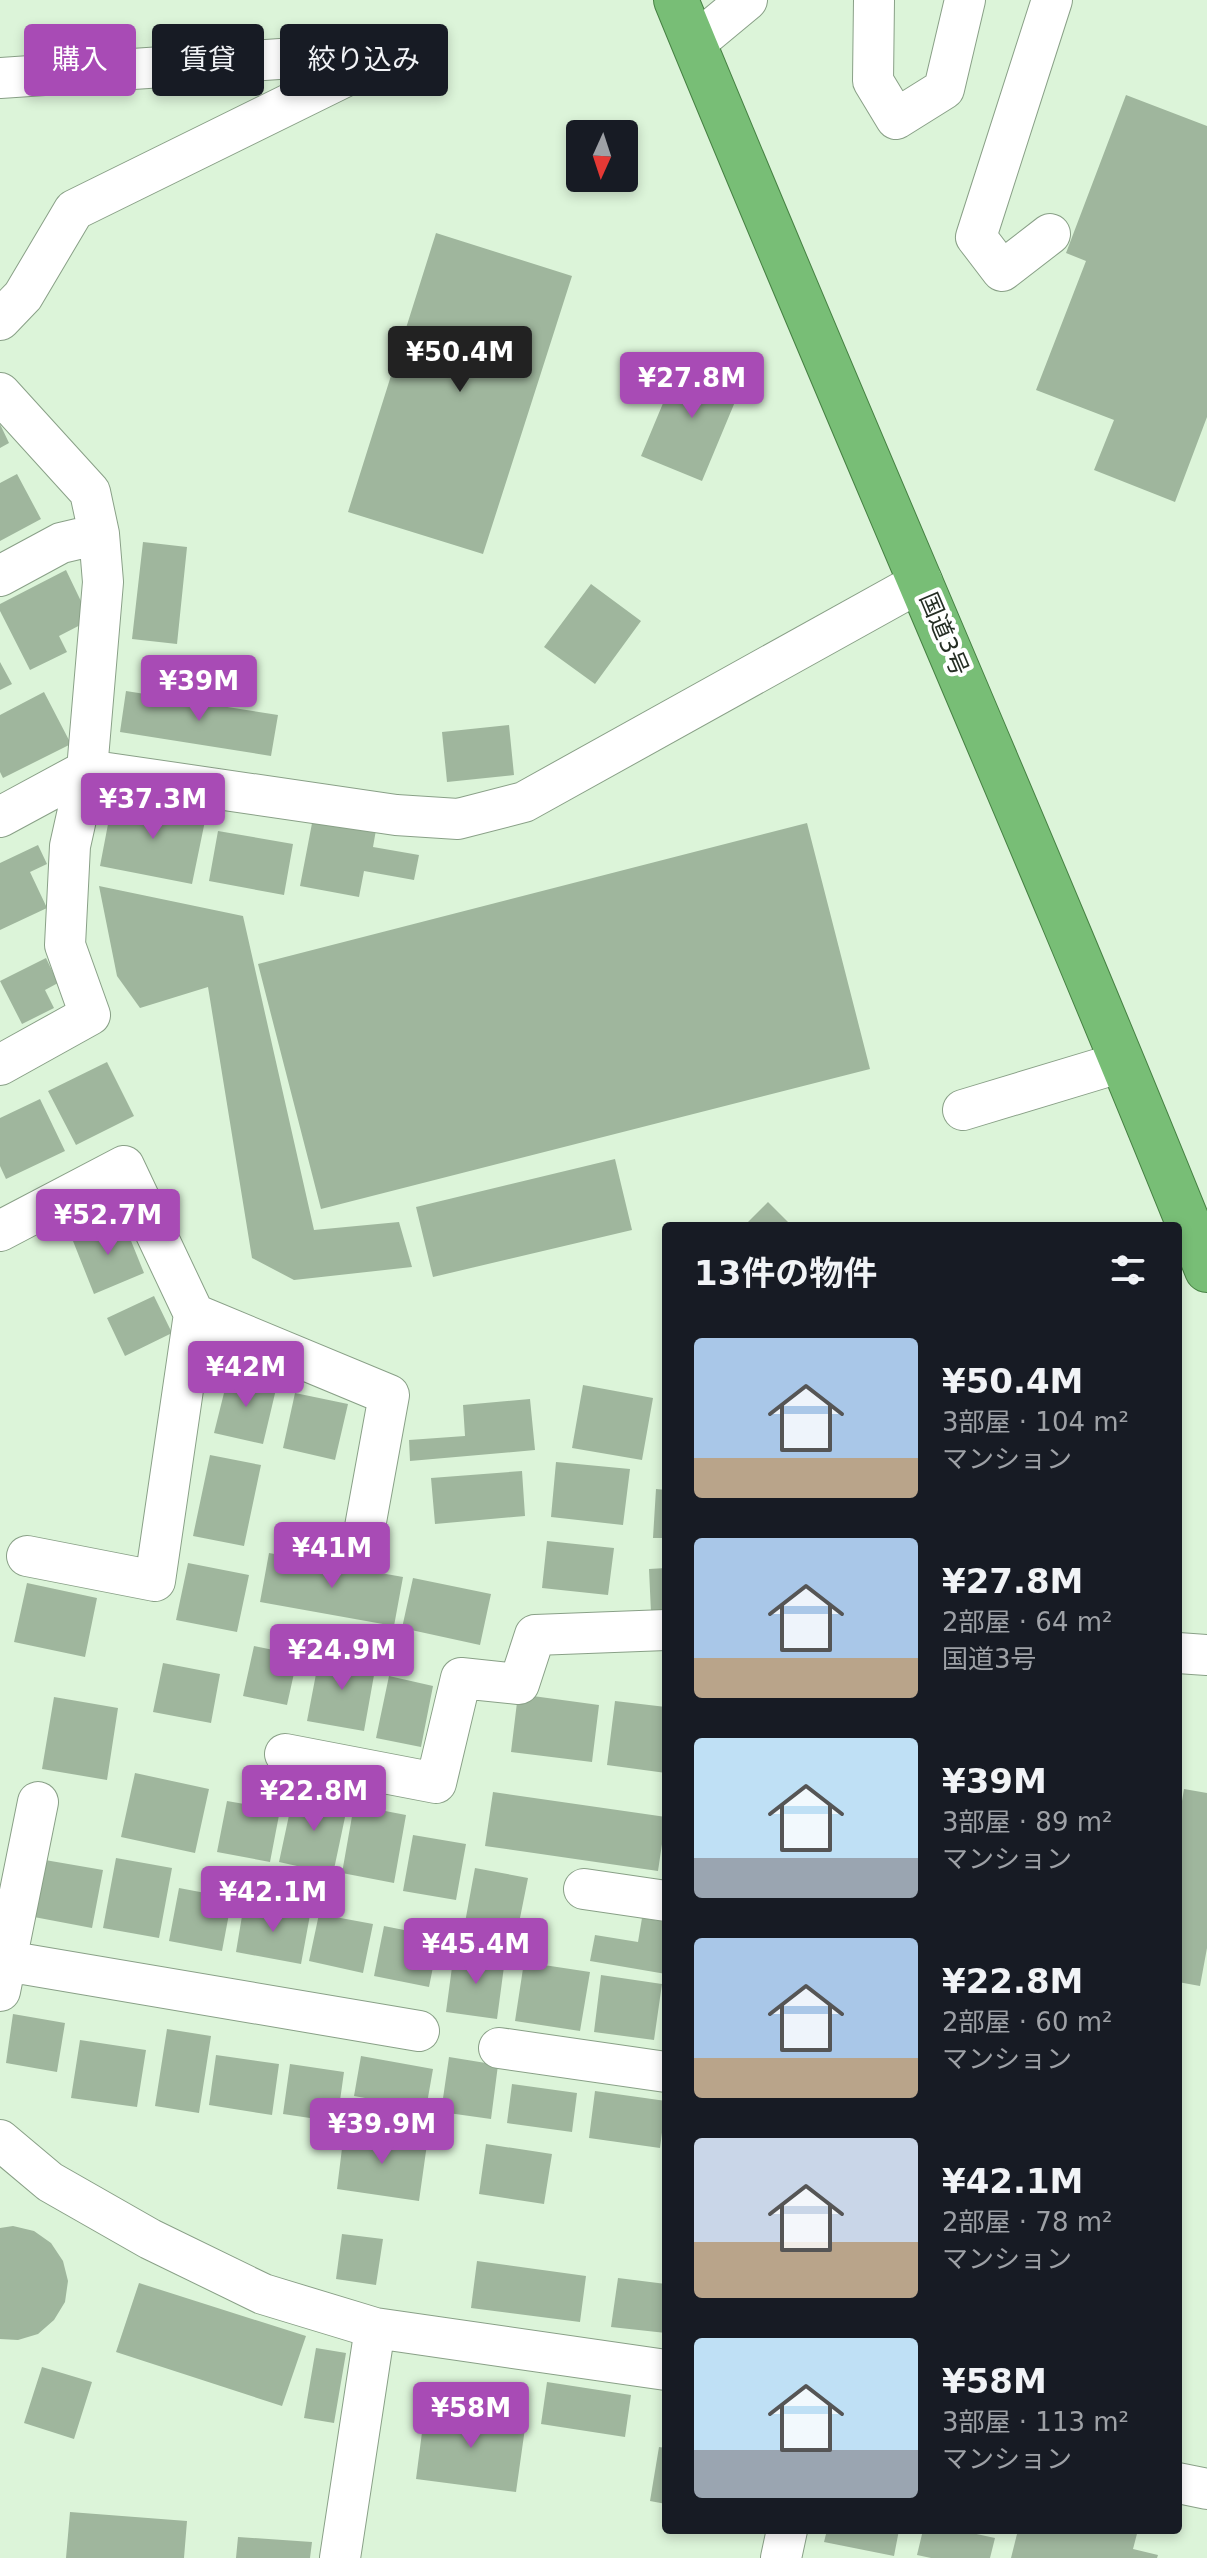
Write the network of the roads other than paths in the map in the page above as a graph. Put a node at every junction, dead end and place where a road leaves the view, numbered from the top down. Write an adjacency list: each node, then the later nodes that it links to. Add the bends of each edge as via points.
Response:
1 (676, 0): 6 (highway, 国道3号)
2 (747, 0): 6 (street)
3 (874, 0): 4 (street, via 873,81 896,119 944,89)
4 (965, 0)
5 (1052, 0): 8 (street, via 976,237 1002,271)
6 (694, 44): 13 (highway, 国道3号)
7 (0, 78): 9 (street, via 397,51 74,210 23,296)
8 (1050, 234)
9 (0, 320)
10 (0, 393): 11 (street, via 90,492)
11 (99, 534): 12 (street, via 61,543); 14 (street, via 103,582)
12 (0, 576)
13 (922, 581): 14 (street, via 524,802 458,819 396,815); 16 (highway, 国道3号)
14 (87, 770): 15 (street); 17 (street, via 70,846 65,945 90,1015)
15 (0, 817)
16 (1122, 1062): 18 (street); 20 (highway, 国道3号)
17 (0, 1065)
18 (963, 1110)
19 (0, 1231): 21 (street, via 124,1166)
20 (1207, 1270)
21 (194, 1314): 22 (street, via 389,1395); 23 (street, via 155,1581)
22 (361, 1549)
23 (27, 1556)
24 (662, 1630): 27 (street, via 535,1635 519,1684 461,1678 436,1783)
25 (1182, 1653): 26 (street)
26 (1207, 1655)
27 (285, 1754)
28 (38, 1802): 31 (street)
29 (584, 1889): 30 (street)
30 (662, 1900)
31 (3, 1976): 32 (street)
32 (419, 2031)
33 (499, 2048): 34 (street)
34 (662, 2071)
35 (0, 2140): 36 (street, via 50,2182 150,2239 263,2294)
36 (375, 2328): 37 (street); 41 (street)
37 (662, 2369)
38 (1182, 2484): 39 (street)
39 (1207, 2489)
40 (786, 2534): 42 (street)
41 (340, 2558)
42 (781, 2558)

